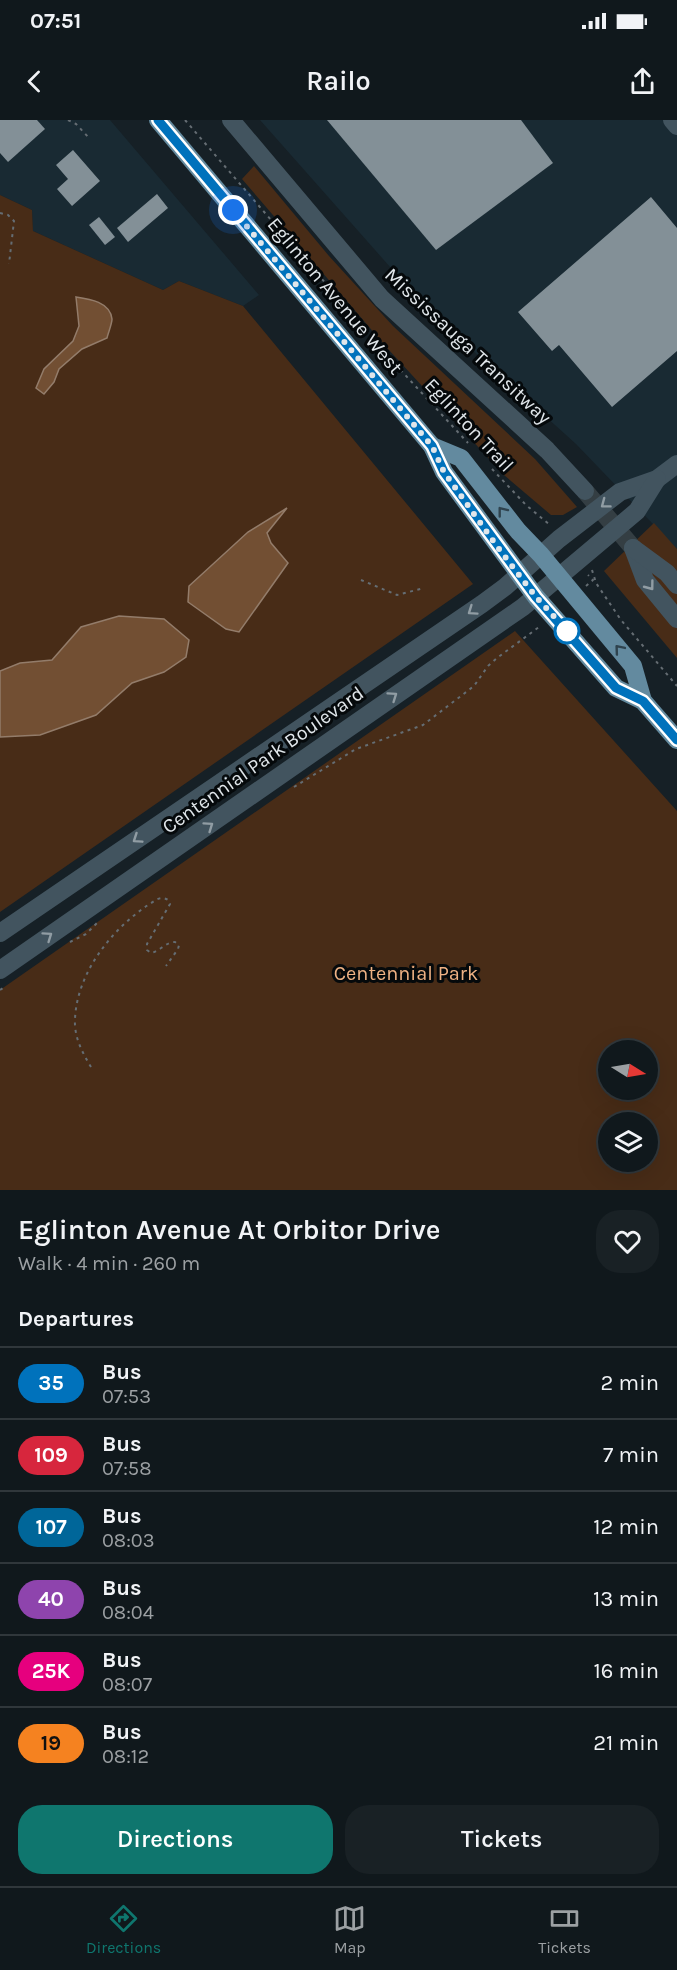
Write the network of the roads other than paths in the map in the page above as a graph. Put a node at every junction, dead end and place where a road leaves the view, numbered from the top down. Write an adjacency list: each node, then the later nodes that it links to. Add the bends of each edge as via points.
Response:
1 (158, 120): 5 (main road, Eglinton Avenue West)
2 (231, 120): 8 (street, Mississauga Transitway, via 382,299 547,450)
3 (672, 120): 4 (street)
4 (677, 126)
5 (432, 446): 9 (main road, Eglinton Avenue West, via 444,472); 9 (main road, Eglinton Avenue West, one-way to 5, via 518,531 461,458)
6 (677, 464): 7 (street)
7 (657, 479): 9 (street, Centennial Park Boulevard, one-way to 9, via 620,492); 11 (street, Centennial Park Boulevard, via 637,511)
8 (585, 491)
9 (530, 565): 11 (main road, Eglinton Avenue West); 11 (main road, Eglinton Avenue West); 15 (street, Centennial Park Boulevard, one-way to 15, via 424,644)
10 (677, 585): 12 (street, one-way to 12, via 633,548 645,580)
11 (548, 587): 13 (main road, Eglinton Avenue West, via 616,688); 13 (main road, Eglinton Avenue West, one-way to 11, via 633,666); 16 (street, Centennial Park Boulevard, one-way to 11)
12 (677, 619)
13 (643, 701): 14 (main road, Eglinton Avenue West)
14 (677, 741)
15 (0, 933)
16 (5, 977)

